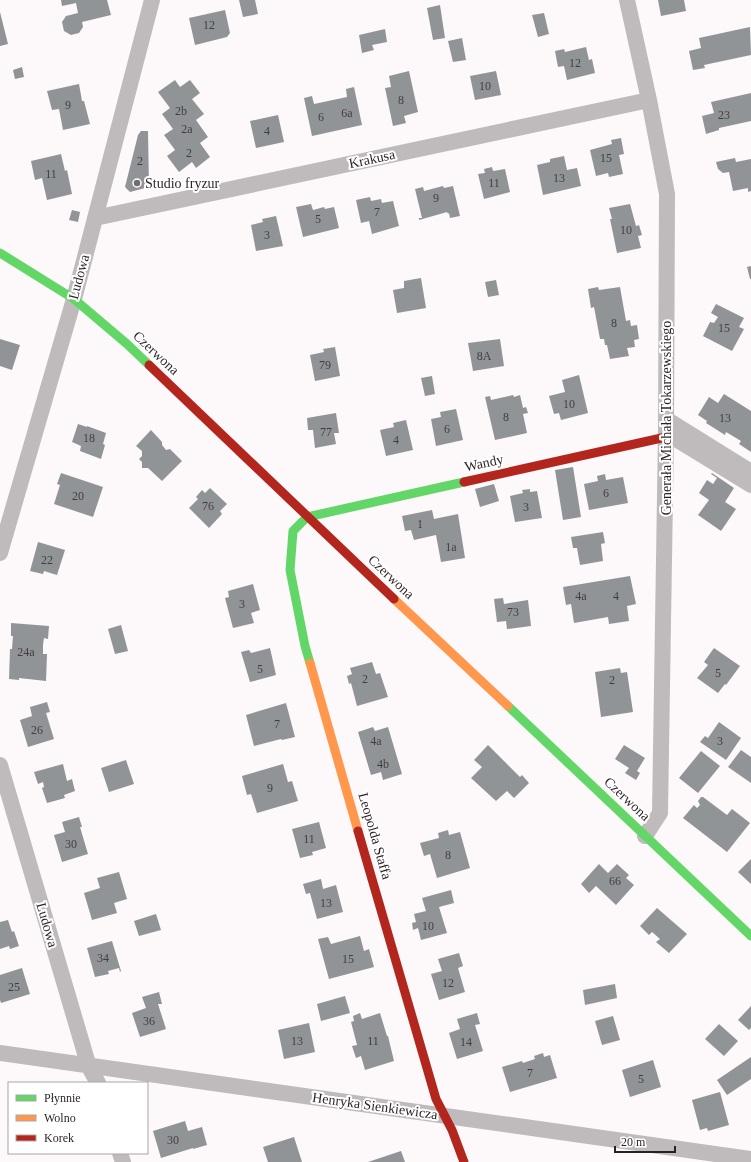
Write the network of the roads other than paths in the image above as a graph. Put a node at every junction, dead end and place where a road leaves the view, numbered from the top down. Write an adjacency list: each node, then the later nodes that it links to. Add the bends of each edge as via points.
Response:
1 (152, 0): 4 (street, Ludowa)
2 (627, 0): 3 (street, Generała Michała Tokarzewskiego)
3 (649, 100): 4 (street, Krakusa); 7 (street, Generała Michała Tokarzewskiego, via 667,194)
4 (95, 218): 6 (street, Ludowa)
5 (0, 253): 6 (street, Czerwona)
6 (74, 299): 10 (street, Czerwona, via 127,344); 11 (street, Ludowa)
7 (666, 430): 8 (street); 9 (street); 10 (street, Wandy); 13 (street, Generała Michała Tokarzewskiego, via 660,813)
8 (751, 472)
9 (751, 485)
10 (307, 516): 13 (street, Czerwona); 18 (street, Leopolda Staffa, via 293,531 290,570 305,646 436,1099)
11 (0, 553)
12 (0, 765): 16 (street, Ludowa)
13 (645, 836): 14 (street, Czerwona)
14 (751, 936)
15 (0, 1053): 16 (street, Henryka Sienkiewicza)
16 (89, 1066): 17 (street, Ludowa); 18 (street, Henryka Sienkiewicza)
17 (97, 1082)
18 (446, 1116): 19 (street, Henryka Sienkiewicza); 20 (street, Leopolda Staffa, via 460,1146)
19 (751, 1159)
20 (464, 1162)

